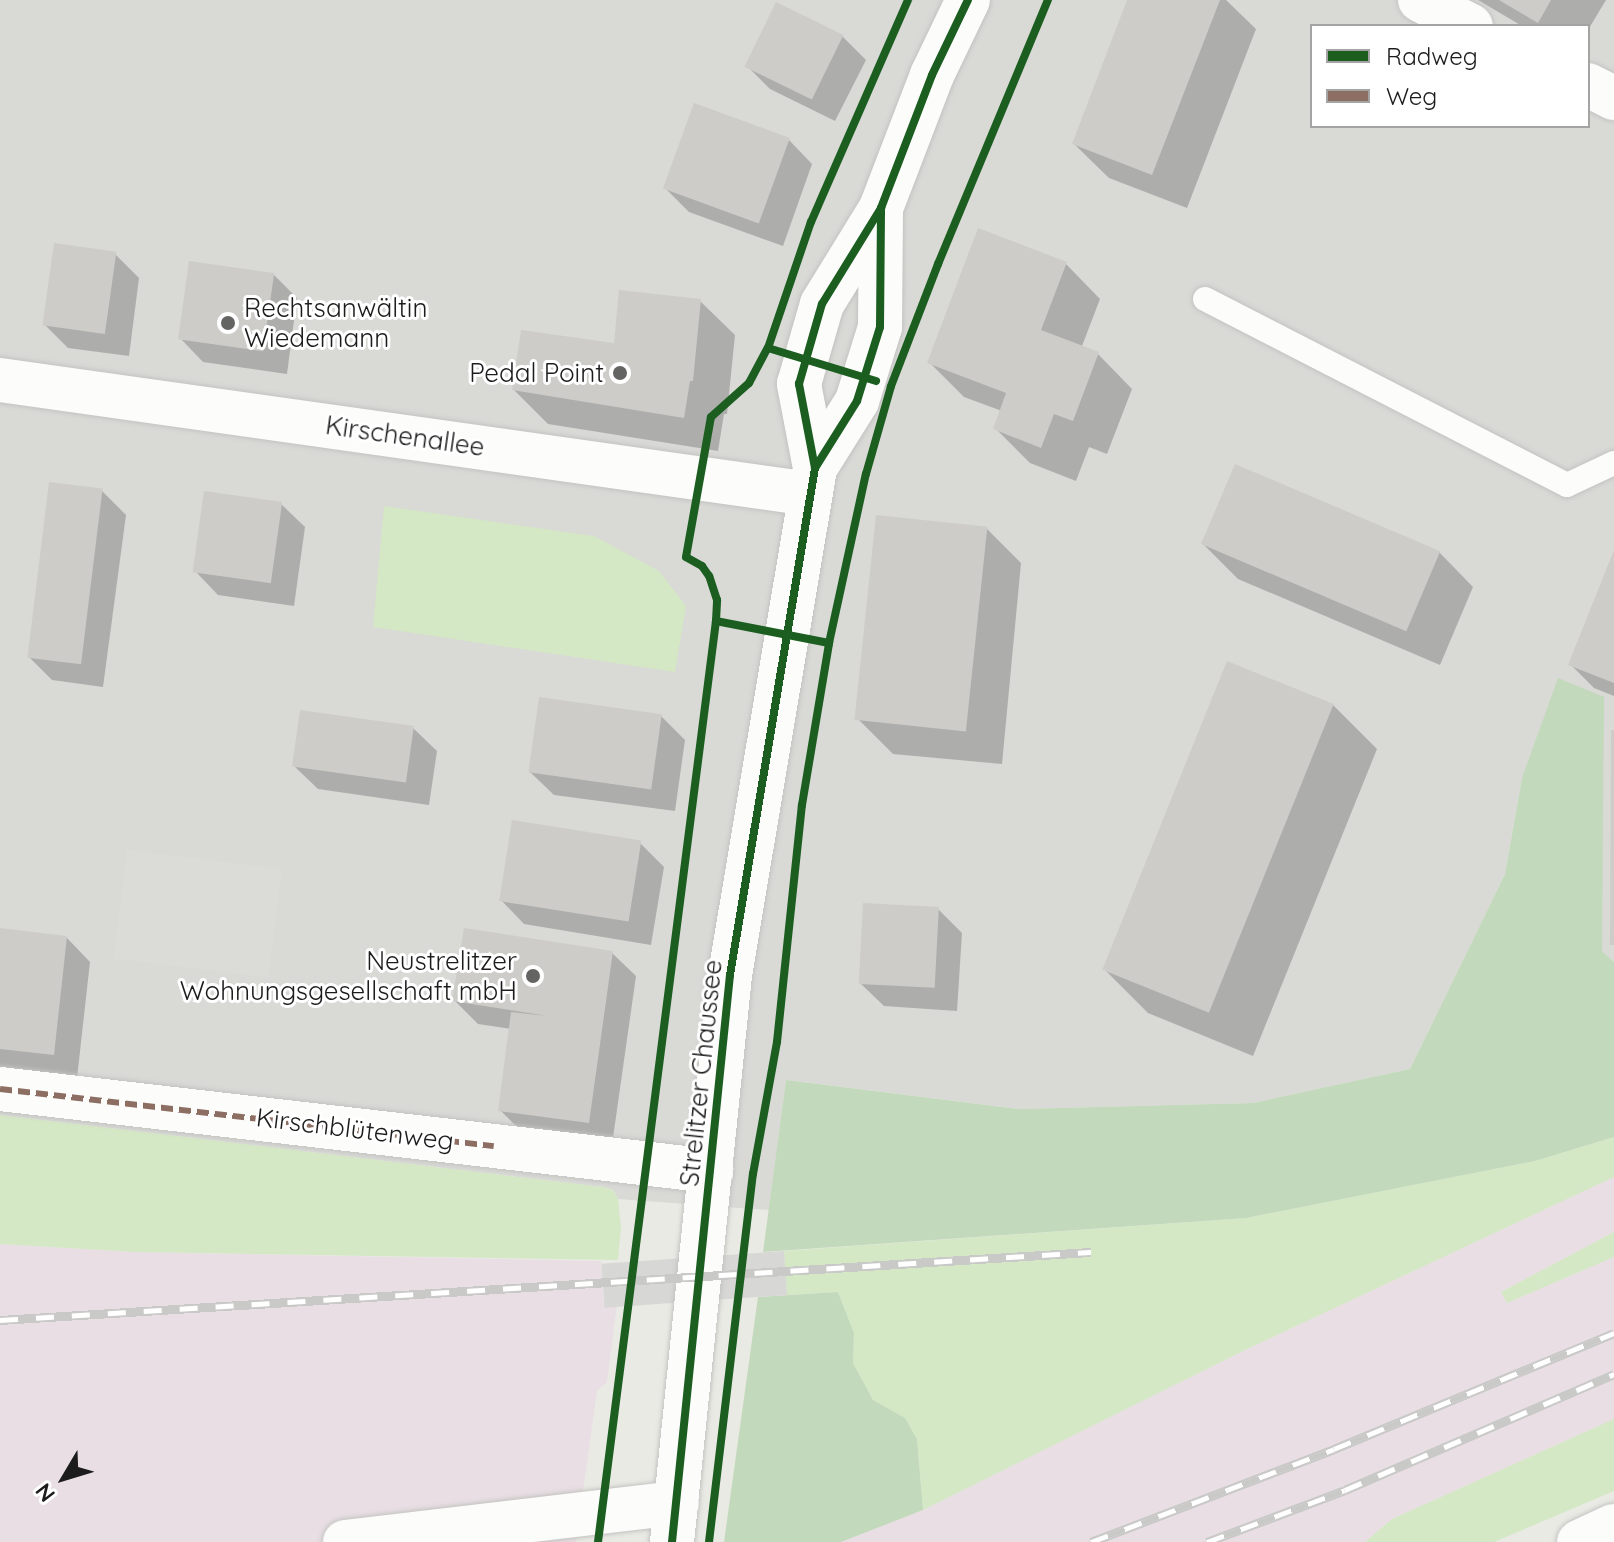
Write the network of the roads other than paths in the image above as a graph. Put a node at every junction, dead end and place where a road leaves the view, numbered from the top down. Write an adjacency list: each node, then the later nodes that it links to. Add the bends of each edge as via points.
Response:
1 (968, 0): 6 (street, Strelitzer Chaussee, via 932,75)
2 (1420, 0): 3 (street)
3 (1467, 24)
4 (1590, 86): 5 (street)
5 (1614, 98)
6 (881, 208): 10 (street, Strelitzer Chaussee, via 880,327 857,401); 10 (street, Strelitzer Chaussee, via 822,304 809,342 799,384)
7 (1205, 299): 9 (lane, via 1567,485)
8 (0, 380): 10 (street, Kirschenallee)
9 (1614, 463)
10 (812, 481): 12 (street, Strelitzer Chaussee, via 730,975)
11 (0, 1089): 12 (street, Kirschblütenweg)
12 (711, 1171): 13 (street, Strelitzer Chaussee)
13 (674, 1523): 15 (street)
14 (1614, 1526): 16 (street)
15 (345, 1542)
16 (1579, 1542)

